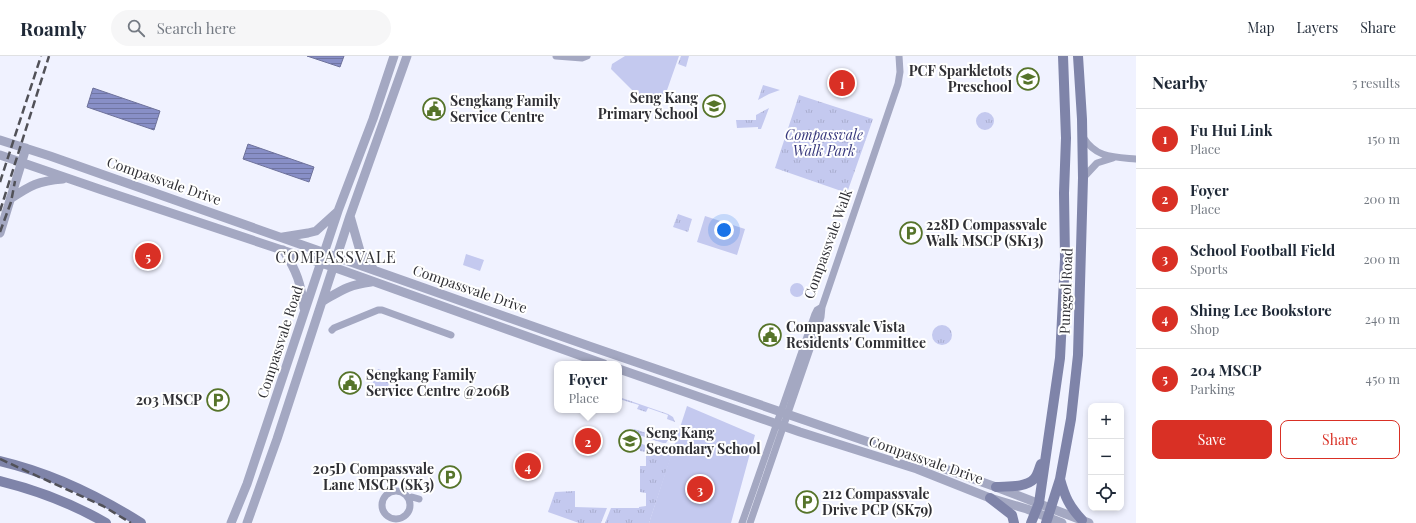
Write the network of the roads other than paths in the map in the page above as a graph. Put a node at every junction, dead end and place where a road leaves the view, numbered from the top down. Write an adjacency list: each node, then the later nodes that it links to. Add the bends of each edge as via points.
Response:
1 (407, 56): 19 (street, Compassvale Road)
2 (556, 56): 3 (street)
3 (587, 56)
4 (899, 56): 35 (street, Compassvale Walk, via 898,84 822,307 815,314)
5 (1062, 56): 38 (main road, Punggol Road, via 1066,138 1065,258 1060,358)
6 (1078, 56): 8 (main road, Punggol Road)
7 (393, 58): 18 (street, Compassvale Road, via 373,120)
8 (1083, 136): 12 (street, via 1097,152); 15 (main road, Punggol Road)
9 (2, 140): 10 (street, Compassvale Drive); 11 (street)
10 (26, 148): 14 (street); 21 (street, Compassvale Drive)
11 (0, 155): 14 (street, Compassvale Drive)
12 (1117, 157): 13 (street); 15 (street, via 1097,163)
13 (1136, 159)
14 (22, 162): 16 (street, Compassvale Drive); 17 (street)
15 (1083, 178): 40 (main road, Punggol Road, via 1078,355 1071,419)
16 (68, 179): 17 (street, via 45,180); 22 (street, Compassvale Drive)
17 (10, 199): 20 (street)
18 (338, 211): 21 (street, via 316,231); 23 (street, Compassvale Road)
19 (350, 216): 24 (street, Compassvale Road); 27 (street, via 360,251)
20 (0, 233)
21 (280, 237): 23 (street, Compassvale Drive)
22 (283, 250): 25 (street, Compassvale Drive); 30 (street, via 297,273)
23 (324, 253): 24 (street, Compassvale Drive); 25 (street, Compassvale Road)
24 (337, 257): 26 (street, Compassvale Road); 27 (street, Compassvale Drive)
25 (321, 263): 26 (street, Compassvale Drive); 30 (street, Compassvale Road)
26 (334, 267): 28 (street, Compassvale Drive); 29 (street, Compassvale Road)
27 (374, 270): 35 (street, Compassvale Drive)
28 (373, 282): 29 (street, via 346,287); 33 (street, Compassvale Drive)
29 (323, 301): 53 (street, Compassvale Road)
30 (305, 311): 52 (street, Compassvale Road)
31 (332, 330): 32 (street, via 382,310)
32 (451, 335)
33 (596, 361)
34 (622, 370): 36 (street, Compassvale Drive)
35 (785, 413): 36 (street, Compassvale Walk); 42 (street, Compassvale Drive)
36 (780, 425): 37 (street, Compassvale Walk); 44 (street, Compassvale Drive, via 917,469)
37 (776, 439): 54 (street); 55 (street)
38 (1047, 449): 42 (main road, via 1036,478 1015,486); 46 (main road, Punggol Road)
39 (0, 461): 51 (main road, via 75,486)
40 (1060, 479): 47 (main road, Punggol Road); 49 (main road, via 1072,509)
41 (0, 481): 50 (main road, via 60,500)
42 (996, 487): 46 (street, Compassvale Drive)
43 (410, 496): 45 (street)
44 (990, 498): 46 (street, Compassvale Drive); 56 (main road, via 1012,516)
45 (419, 499)
46 (1037, 508): 47 (street, Compassvale Drive); 48 (street, Compassvale Drive); 57 (main road, Punggol Road)
47 (1052, 508): 48 (main road, Punggol Road); 49 (street, Compassvale Drive)
48 (1047, 520): 58 (street, Compassvale Drive)
49 (1085, 522)
50 (106, 523)
51 (140, 523)
52 (232, 523)
53 (247, 523)
54 (742, 523)
55 (750, 523)
56 (1014, 523)
57 (1031, 523)
58 (1062, 523)

